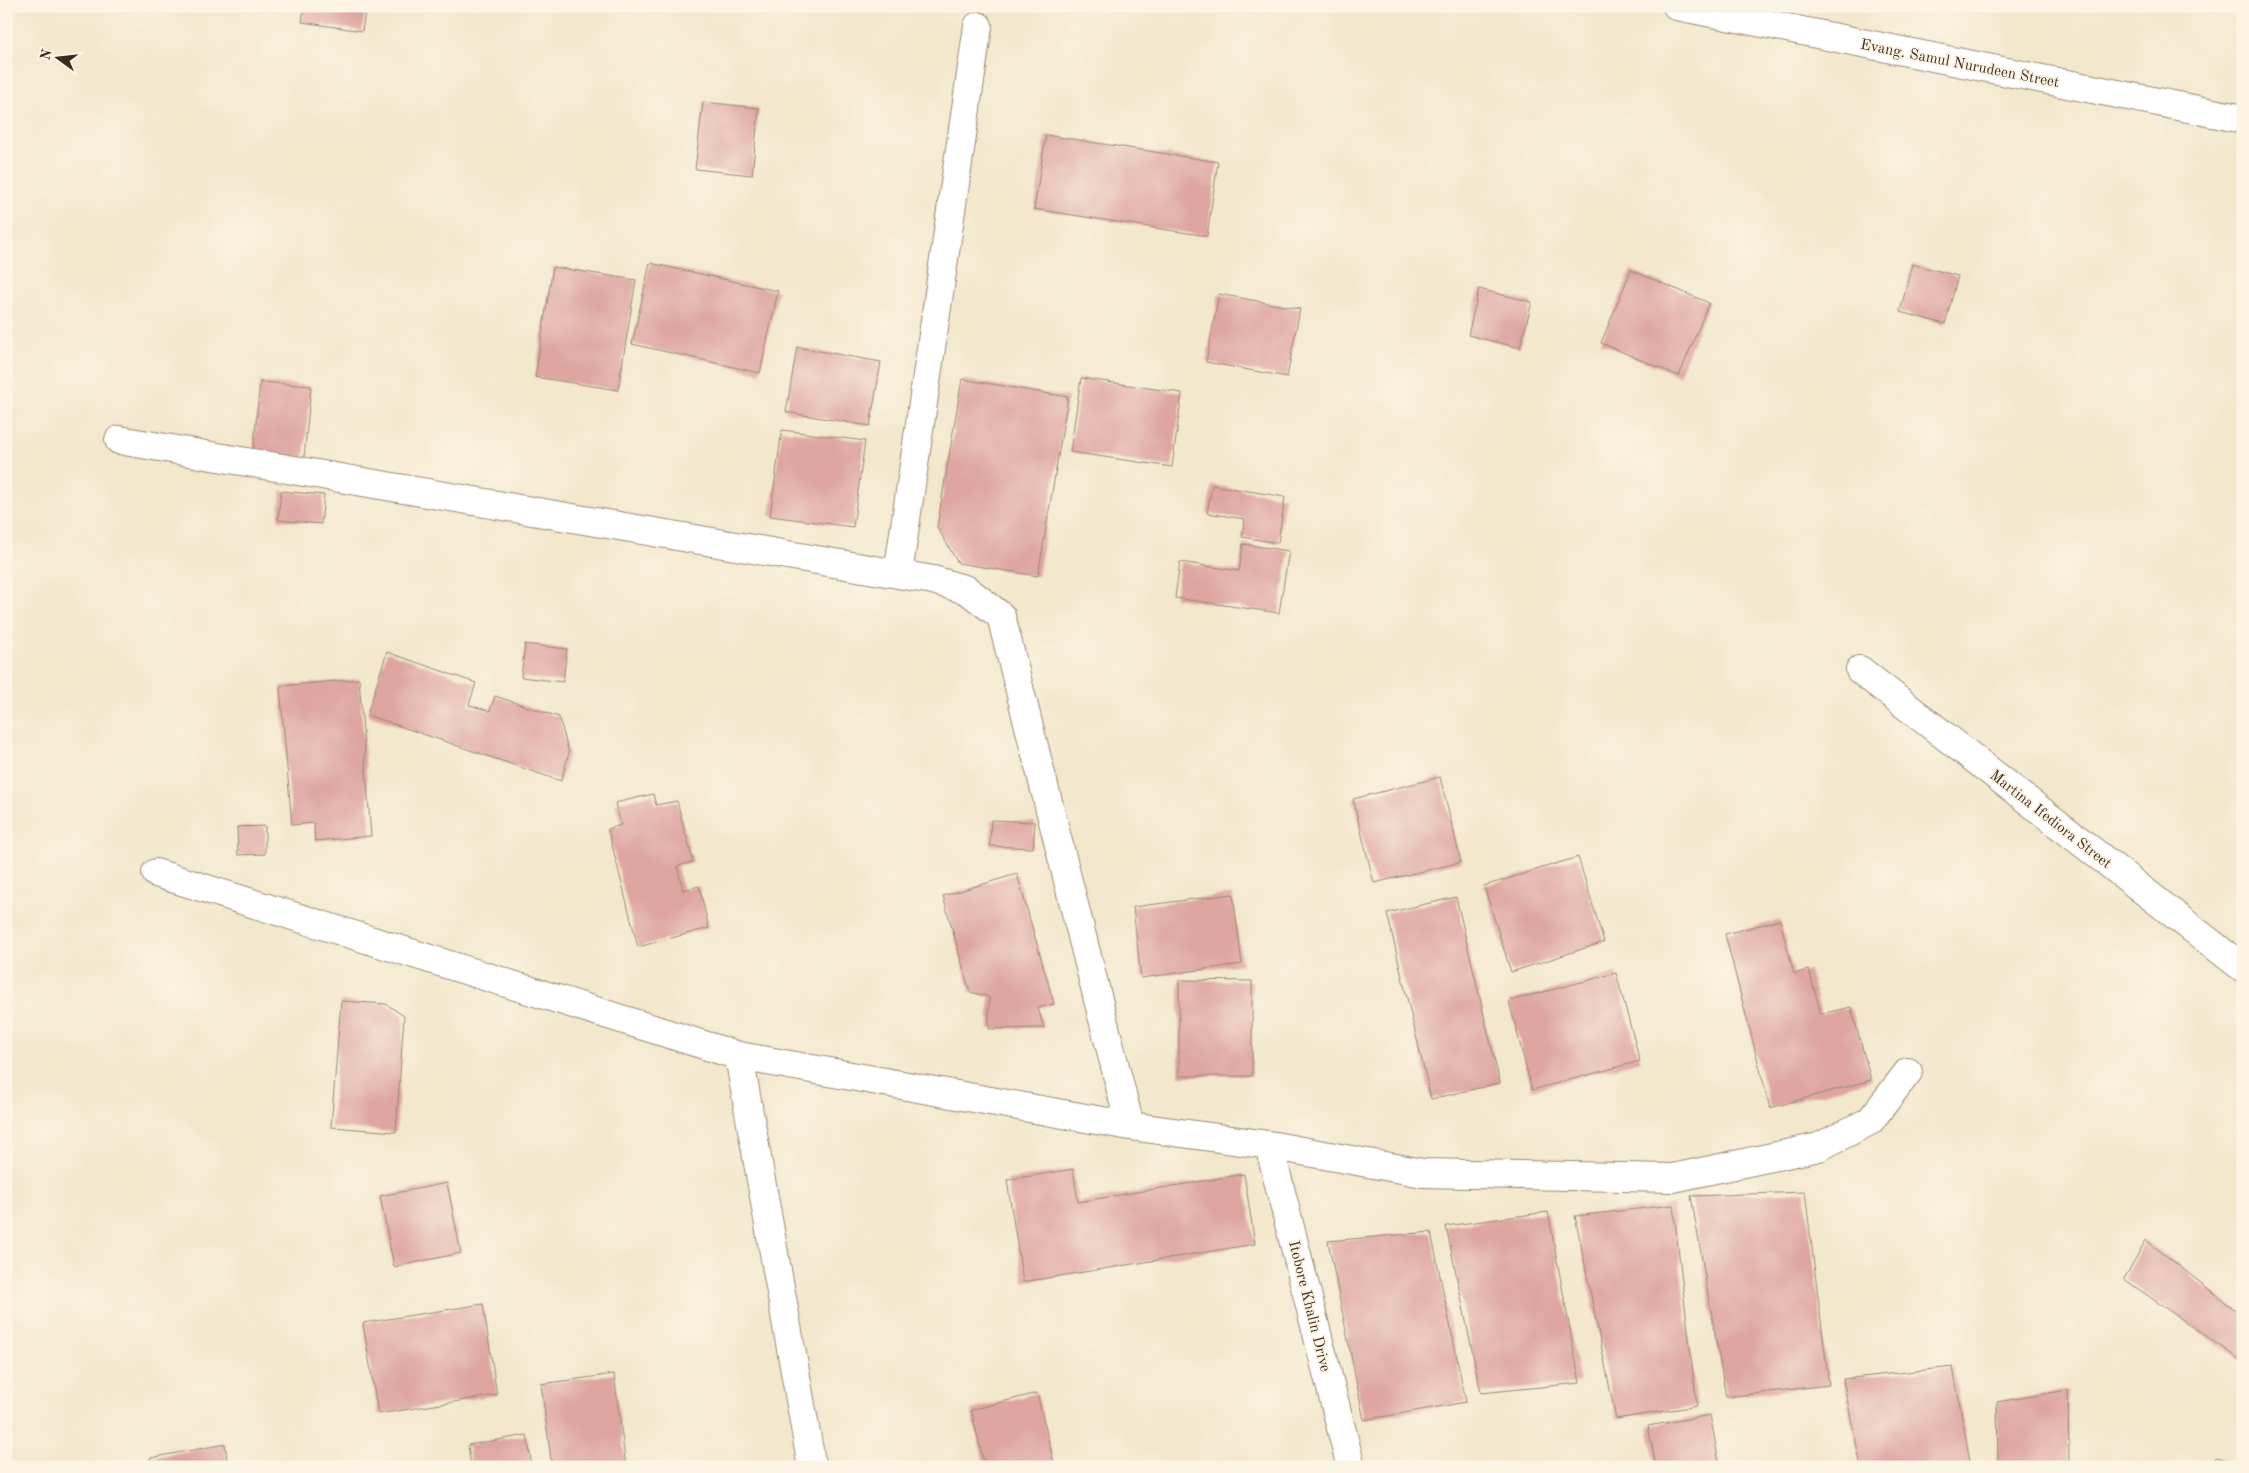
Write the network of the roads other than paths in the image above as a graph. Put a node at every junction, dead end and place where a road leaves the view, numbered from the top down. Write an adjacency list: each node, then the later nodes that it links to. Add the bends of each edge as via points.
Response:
1 (1677, 6): 3 (street, Evang. Samul Nurudeen Street)
2 (978, 26): 5 (street)
3 (2243, 119)
4 (119, 440): 5 (street)
5 (898, 574): 11 (street, via 967,590 1001,616)
6 (1860, 670): 8 (street, Martina Ifediora Street)
7 (156, 873): 9 (street)
8 (2243, 968)
9 (739, 1056): 11 (street); 13 (street)
10 (1908, 1072): 12 (street, via 1870,1121 1819,1147 1673,1178 1423,1173)
11 (1130, 1126): 12 (street)
12 (1269, 1145): 14 (street, Itobore Khalin Drive)
13 (812, 1467)
14 (1351, 1467)

